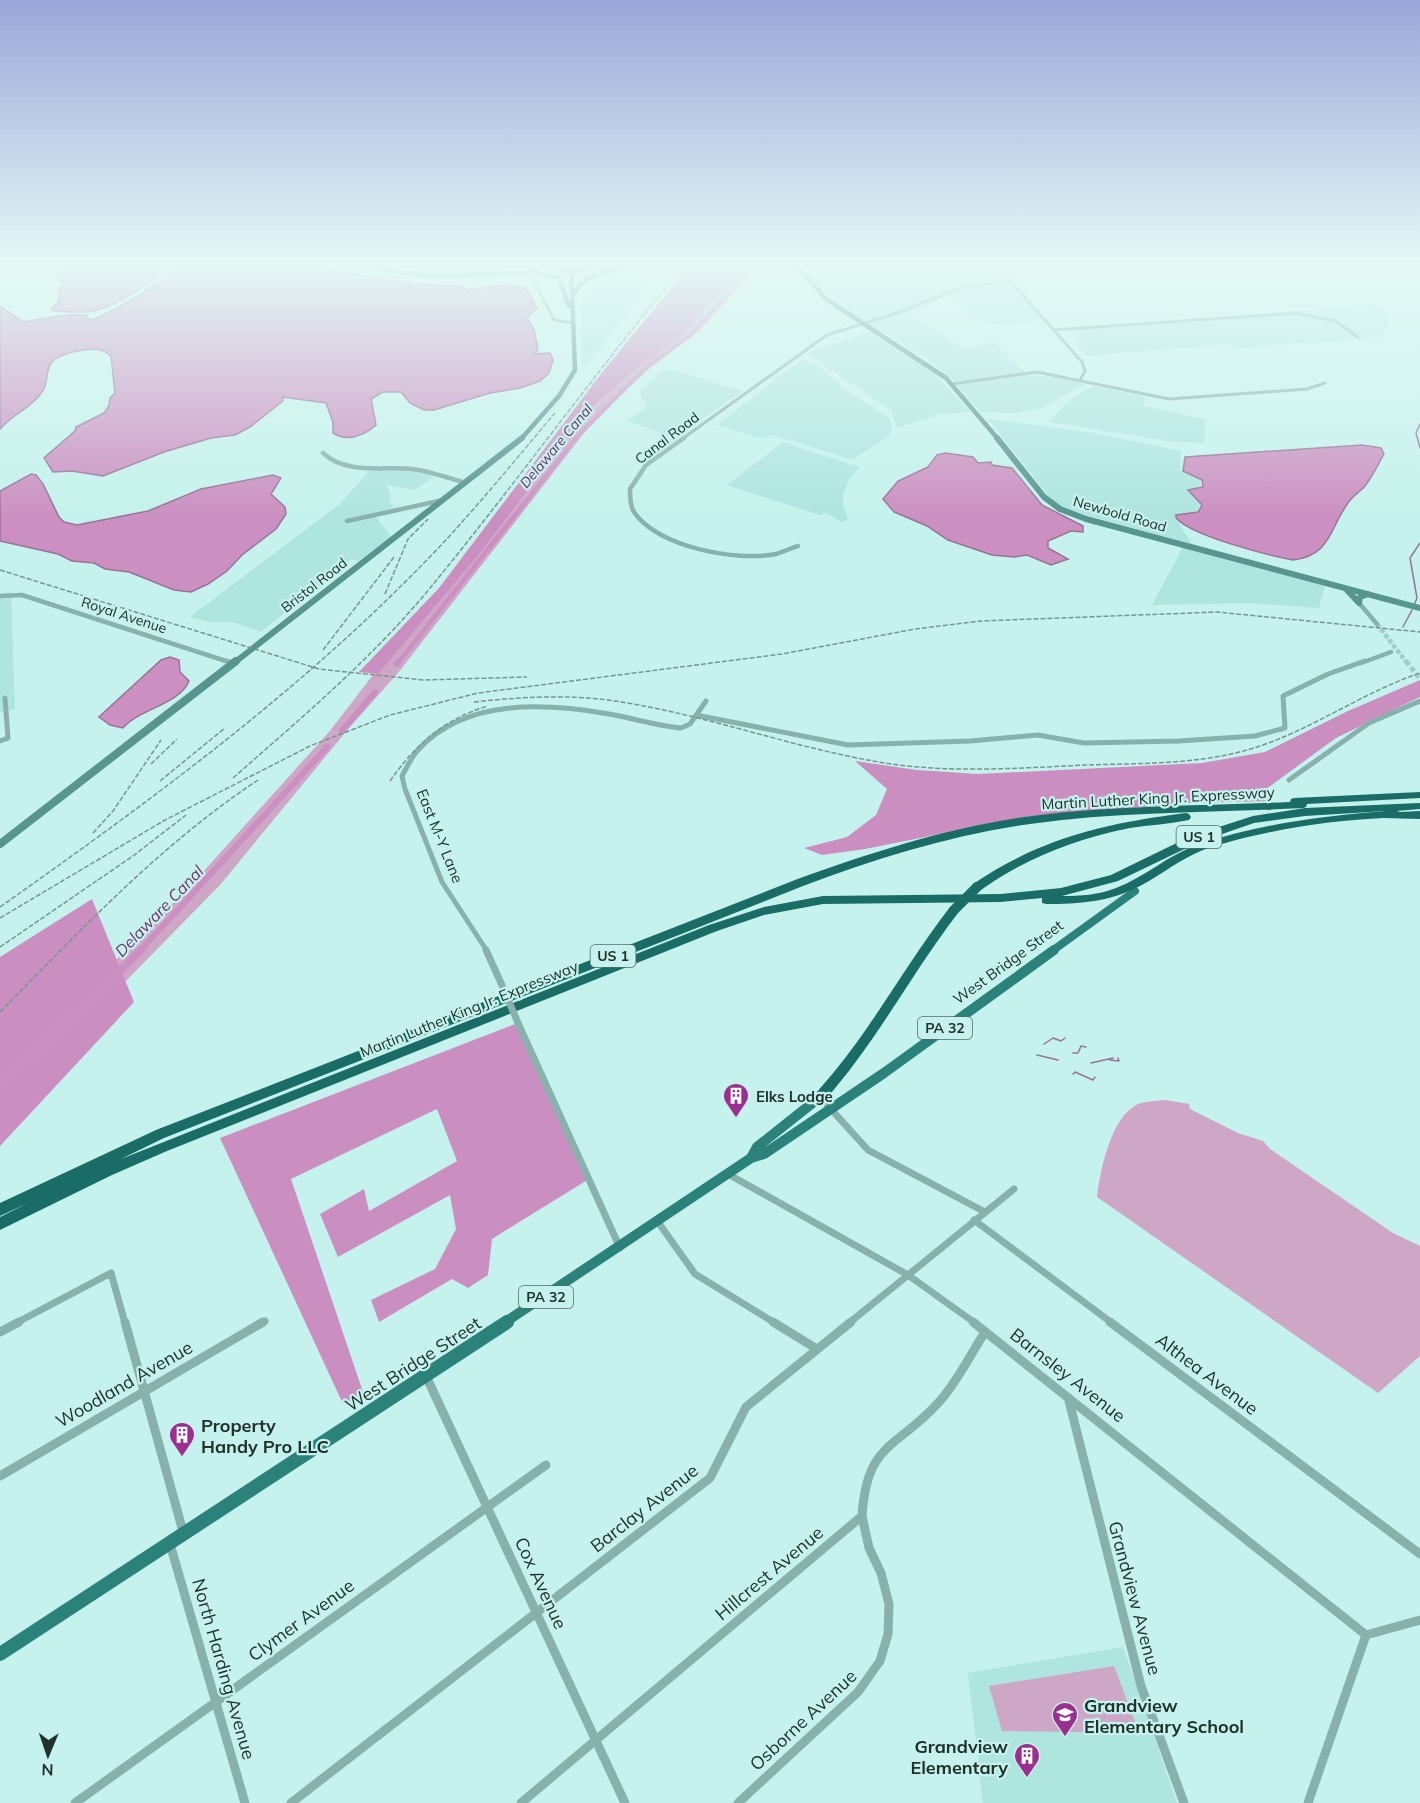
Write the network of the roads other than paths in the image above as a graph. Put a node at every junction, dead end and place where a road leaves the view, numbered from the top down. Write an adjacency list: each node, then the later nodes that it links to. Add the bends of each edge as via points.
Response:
1 (574, 349): 9 (main road, Bristol Road, via 572,378 518,442)
2 (806, 349): 12 (street, Canal Road, via 646,465 630,488 632,507 641,522 681,546 739,555 775,553)
3 (904, 349): 6 (main road, Newbold Road)
4 (1070, 349): 5 (street, via 1084,365)
5 (1080, 380): 6 (street, via 1032,372); 7 (street, via 1175,399 1307,389)
6 (952, 384): 13 (main road, Newbold Road, via 1044,497 1059,509)
7 (1325, 384)
8 (323, 453): 9 (street, via 342,464 415,469)
9 (466, 483): 10 (main road, Bristol Road)
10 (444, 500): 11 (street); 20 (main road, Bristol Road)
11 (347, 521)
12 (798, 546)
13 (1344, 588): 14 (main road, Newbold Road); 16 (main road)
14 (1369, 594): 16 (main road, via 1360,597); 17 (main road, Newbold Road)
15 (3, 596): 20 (street, Royal Avenue, via 22,595)
16 (1359, 603): 18 (street)
17 (1419, 608)
18 (1377, 624)
19 (1391, 652): 24 (street, via 1328,674 1283,696 1285,729 1255,736 1084,742 1038,735 848,745)
20 (233, 663): 33 (main road, Bristol Road)
21 (5, 698): 25 (street, via 8,738)
22 (706, 701): 24 (street, East M-Y Lane)
23 (1420, 701): 26 (street, via 1360,728)
24 (696, 715): 46 (street, East M-Y Lane, bridge, via 681,728 600,712 498,709 452,723 430,738 402,776 442,882 483,943)
25 (0, 741)
26 (1289, 780)
27 (1420, 797): 29 (highway, Martin Luther King Jr. Expressway / US 1); 31 (highway, via 1208,805)
28 (1420, 806): 35 (highway, Martin Luther King Jr. Expressway / US 1, via 1265,817 1206,834 1101,883 1045,895)
29 (1254, 808): 31 (highway, Martin Luther King Jr. Expressway / US 1); 36 (highway, bridge, via 1085,835 1027,856 977,887 954,909 868,1041)
30 (1420, 813): 32 (highway, via 1292,824)
31 (1107, 814): 41 (highway, Martin Luther King Jr. Expressway / US 1, via 974,830 838,868 160,1134)
32 (1227, 840): 34 (highway, via 1182,861); 35 (highway, via 1197,849 1108,895 1068,900)
33 (0, 844)
34 (1135, 891): 37 (main road, West Bridge Street / PA 32)
35 (986, 898): 45 (highway, Martin Luther King Jr. Expressway / US 1, via 831,899 750,915 172,1143)
36 (820, 1097): 37 (street); 38 (main road, West Bridge Street / PA 32, via 758,1147)
37 (831, 1109): 38 (main road, West Bridge Street / PA 32, via 764,1154); 42 (street, via 868,1150)
38 (751, 1158): 39 (main road, West Bridge Street / PA 32)
39 (728, 1174): 44 (main road, West Bridge Street / PA 32); 47 (street, Barnsley Avenue)
40 (1014, 1188): 42 (street, Barclay Avenue)
41 (0, 1210)
42 (985, 1212): 43 (street, Barclay Avenue)
43 (975, 1220): 47 (street, Barclay Avenue); 61 (street, Althea Avenue)
44 (658, 1222): 46 (main road, West Bridge Street / PA 32); 51 (street, via 695,1274)
45 (0, 1224)
46 (620, 1248): 52 (main road, West Bridge Street / PA 32)
47 (908, 1275): 50 (street, Barnsley Avenue); 51 (street, Barclay Avenue)
48 (265, 1321): 53 (street, Woodland Avenue)
49 (0, 1332): 53 (street, via 111,1273)
50 (986, 1332): 54 (street, Barnsley Avenue); 58 (street, via 941,1400 878,1456 865,1484)
51 (817, 1349): 62 (street, Barclay Avenue, via 746,1407 734,1427 723,1460 710,1478)
52 (426, 1376): 57 (street, Cox Avenue); 59 (main road, West Bridge Street / PA 32)
53 (144, 1392): 56 (street, Woodland Avenue); 59 (street)
54 (1068, 1396): 64 (street, Barnsley Avenue); 74 (street, Grandview Avenue, via 1141,1686)
55 (546, 1465): 57 (street, Clymer Avenue)
56 (0, 1476)
57 (488, 1507): 62 (street, Cox Avenue); 66 (street, Clymer Avenue)
58 (862, 1516): 67 (street, Hillcrest Avenue); 73 (street, Osborne Avenue, via 889,1604 888,1634 880,1661 858,1692)
59 (184, 1535): 60 (main road, West Bridge Street / PA 32)
60 (170, 1545): 65 (main road, West Bridge Street / PA 32); 66 (street, North Harding Avenue)
61 (1420, 1554)
62 (537, 1613): 67 (street, Cox Avenue); 70 (street, Barclay Avenue)
63 (1420, 1620): 64 (street)
64 (1366, 1635): 75 (street)
65 (0, 1654)
66 (216, 1701): 68 (street, Clymer Avenue); 69 (street, North Harding Avenue)
67 (596, 1740): 71 (street, Hillcrest Avenue); 72 (street, Cox Avenue)
68 (75, 1803)
69 (245, 1803)
70 (291, 1803)
71 (521, 1803)
72 (625, 1803)
73 (738, 1803)
74 (1184, 1803)
75 (1308, 1803)

